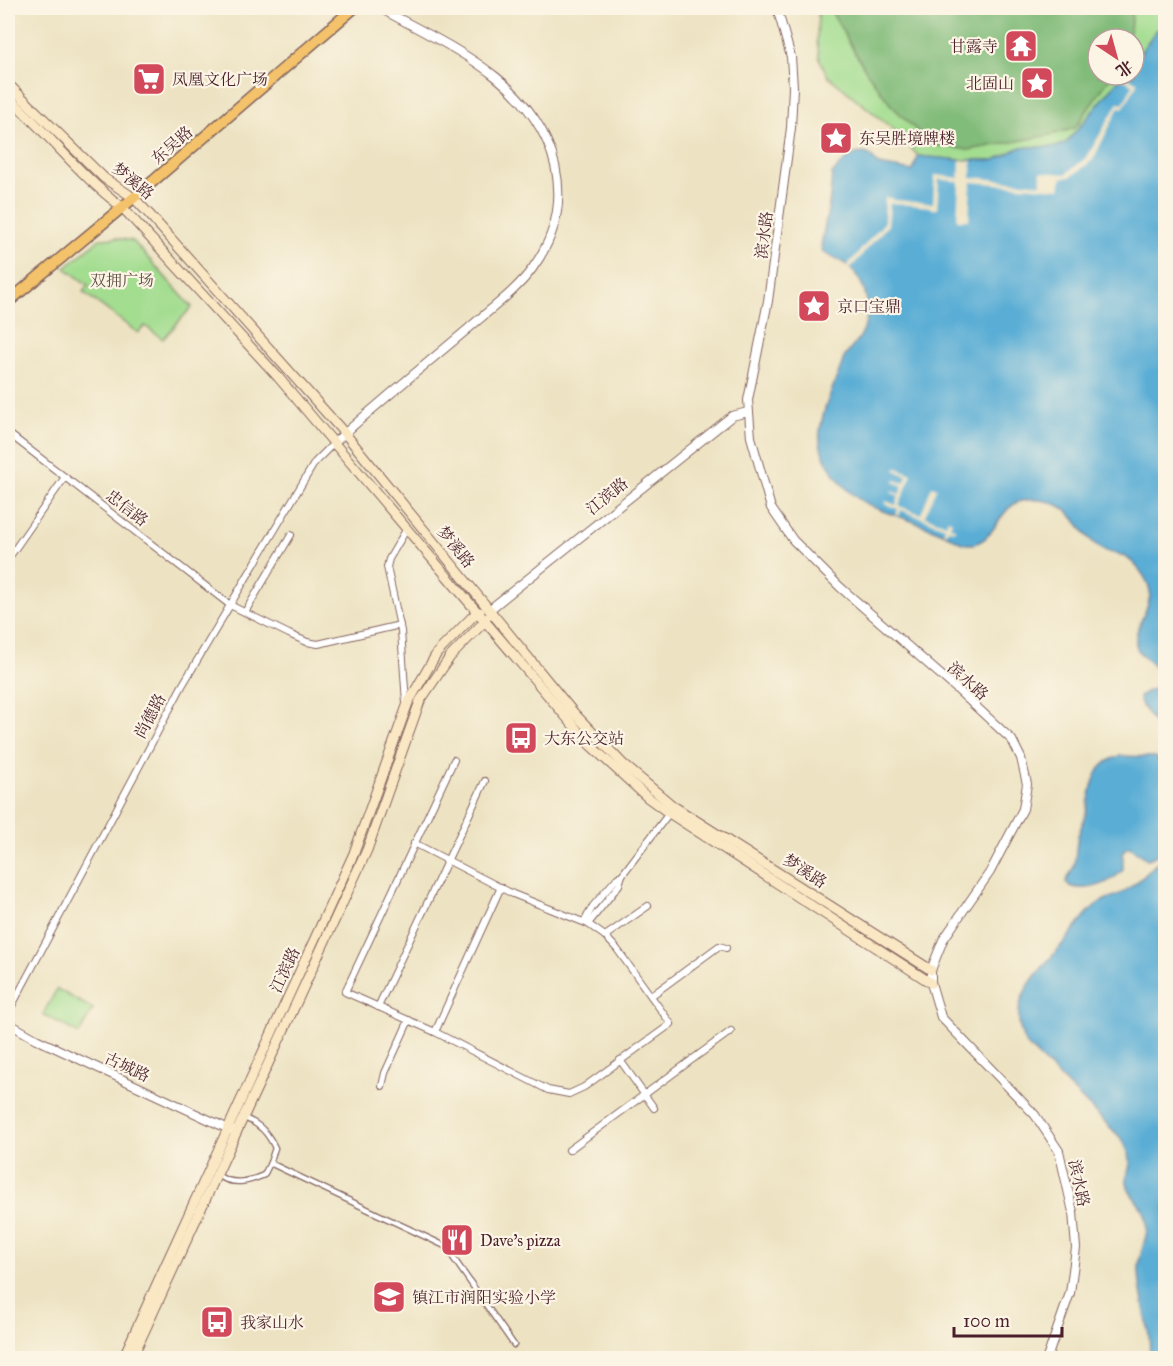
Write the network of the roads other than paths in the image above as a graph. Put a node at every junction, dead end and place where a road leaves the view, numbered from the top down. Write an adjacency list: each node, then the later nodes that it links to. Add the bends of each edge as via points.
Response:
1 (346, 8): 7 (main road, 东吴路)
2 (354, 8): 7 (main road, 东吴路)
3 (380, 8): 13 (street, via 470,58 498,78 531,111 555,160 558,200 550,236 532,270)
4 (777, 8): 11 (street, 滨水路, via 791,57 791,118 770,291)
5 (8, 84): 7 (main road, 梦溪路, via 104,178)
6 (8, 97): 8 (main road, 梦溪路)
7 (131, 196): 8 (main road, 东吴路); 13 (main road, 梦溪路)
8 (120, 205): 9 (main road, 东吴路); 10 (main road, 东吴路); 14 (main road, 梦溪路)
9 (8, 294)
10 (8, 302)
11 (748, 412): 20 (street, 江滨路, via 732,416); 36 (street, 滨水路, via 756,460 771,508 793,540 840,587 1012,740 1021,758 1027,784 1023,809 990,873 944,940)
12 (8, 433): 15 (street, 忠信路)
13 (344, 434): 14 (street); 20 (main road, 梦溪路)
14 (334, 443): 16 (main road, 梦溪路); 19 (street, 尚德路, via 315,462)
15 (65, 477): 18 (street); 19 (street, 忠信路)
16 (406, 530): 22 (main road, 梦溪路); 24 (street, via 387,567)
17 (291, 535): 21 (street)
18 (8, 559)
19 (230, 604): 21 (street, 忠信路); 40 (street, 尚德路, via 182,686)
20 (489, 610): 22 (main road, 江滨路); 23 (main road, 江滨路); 28 (main road, 梦溪路, via 596,737)
21 (245, 612): 24 (street, 忠信路, via 318,644)
22 (476, 613): 23 (main road, 梦溪路); 25 (main road, 江滨路, via 437,653)
23 (484, 622): 28 (main road, 梦溪路, via 590,745 647,797); 49 (main road, 江滨路, via 450,657 420,701 367,850)
24 (400, 626): 25 (street)
25 (406, 708): 50 (main road, 江滨路, via 354,853)
26 (454, 760): 29 (street)
27 (485, 781): 30 (street)
28 (671, 809): 33 (street, via 622,875 593,906); 36 (main road, 梦溪路); 37 (main road, 梦溪路)
29 (414, 843): 30 (street); 39 (street, via 345,992)
30 (448, 860): 31 (street); 39 (street)
31 (501, 887): 33 (street); 44 (street)
32 (648, 906): 34 (street)
33 (586, 923): 34 (street)
34 (605, 936): 38 (street)
35 (726, 948): 38 (street, via 719,946)
36 (931, 970): 37 (street, 滨水路)
37 (931, 984): 58 (street, 滨水路, via 941,1017 1035,1115 1059,1151 1076,1248 1070,1293)
38 (651, 996): 45 (street, via 671,1024)
39 (378, 1006): 41 (street)
40 (8, 1013)
41 (409, 1020): 44 (street); 46 (street)
42 (8, 1023): 50 (street, 古城路)
43 (730, 1031): 47 (street)
44 (435, 1032): 45 (street, via 548,1090 569,1094)
45 (620, 1060): 47 (street)
46 (382, 1086)
47 (644, 1094): 48 (street); 52 (street)
48 (654, 1108)
49 (243, 1118): 51 (main road, 江滨路); 53 (street, via 257,1123 269,1136 275,1148)
50 (227, 1128): 51 (street, 古城路); 56 (main road, 江滨路)
51 (237, 1133): 54 (main road, 江滨路)
52 (569, 1150)
53 (270, 1163): 54 (street, via 264,1175 247,1182); 55 (street, via 444,1246)
54 (217, 1175): 57 (main road, 江滨路)
55 (514, 1345)
56 (123, 1359)
57 (132, 1359)
58 (1047, 1359)

